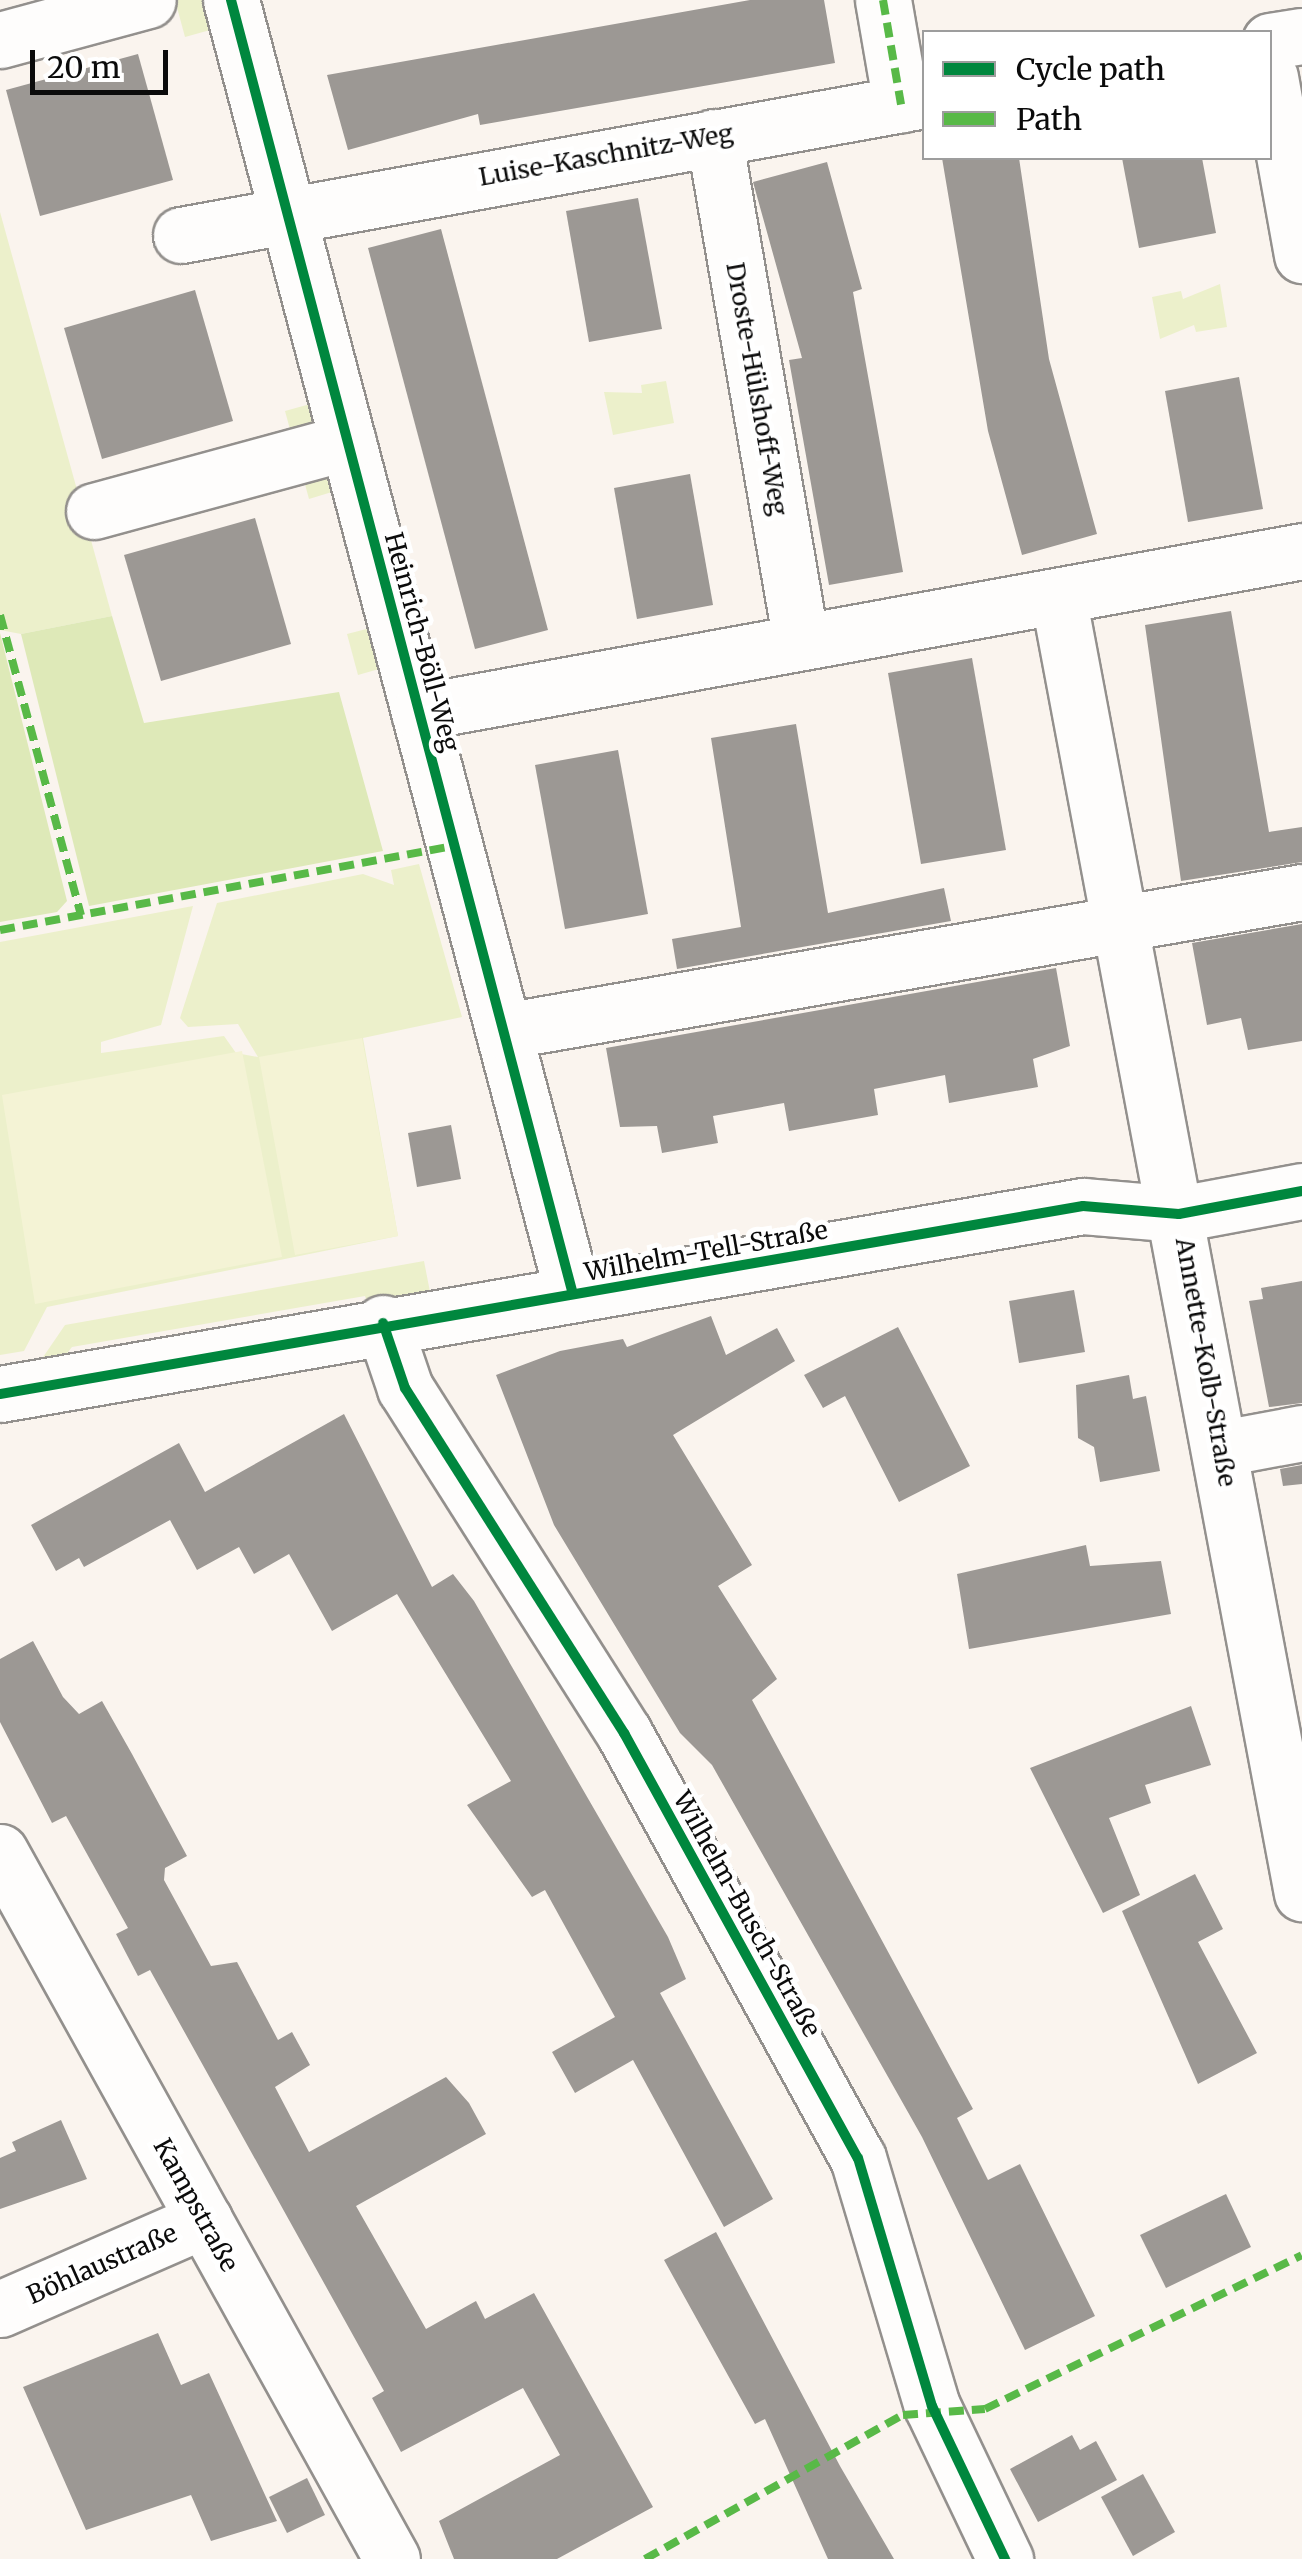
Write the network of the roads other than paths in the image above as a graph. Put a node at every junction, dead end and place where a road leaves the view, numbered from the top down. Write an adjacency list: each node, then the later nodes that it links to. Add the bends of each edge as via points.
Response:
1 (148, 0): 5 (street)
2 (231, 0): 10 (street, Heinrich-Böll-Weg)
3 (882, 0): 8 (street)
4 (1302, 36): 6 (street)
5 (0, 40)
6 (1272, 42)
7 (1272, 87): 12 (street)
8 (913, 102): 9 (street, Luise-Kaschnitz-Weg)
9 (714, 136): 10 (street, Luise-Kaschnitz-Weg); 17 (street, Droste-Hülshoff-Weg)
10 (286, 210): 11 (street, Luise-Kaschnitz-Weg); 13 (street, Heinrich-Böll-Weg)
11 (181, 235)
12 (1302, 255)
13 (348, 442): 14 (street); 18 (street, Heinrich-Böll-Weg)
14 (94, 511)
15 (1302, 552): 16 (street)
16 (1058, 596): 17 (street); 20 (street, Annette-Kolb-Straße)
17 (802, 642): 18 (street)
18 (419, 712): 21 (street, Heinrich-Böll-Weg)
19 (1302, 892): 20 (street)
20 (1121, 924): 21 (street); 23 (street, Annette-Kolb-Straße)
21 (504, 1031): 24 (street, Heinrich-Böll-Weg)
22 (1302, 1192): 23 (street, Wilhelm-Tell-Straße)
23 (1179, 1214): 24 (street, Wilhelm-Tell-Straße, via 1084,1206); 28 (street, Annette-Kolb-Straße)
24 (574, 1294): 25 (street, Wilhelm-Tell-Straße)
25 (384, 1323): 26 (street, Wilhelm-Tell-Straße); 34 (street, Wilhelm-Busch-Straße, via 405,1388 624,1733 858,2158 932,2406)
26 (0, 1394)
27 (1302, 1433): 28 (street)
28 (1222, 1448): 30 (street, Annette-Kolb-Straße)
29 (0, 1852): 31 (street, Kampstraße)
30 (1301, 1880)
31 (204, 2220): 32 (street, Böhlaustraße); 33 (street, Kampstraße)
32 (0, 2309)
33 (392, 2559)
34 (1005, 2559)

